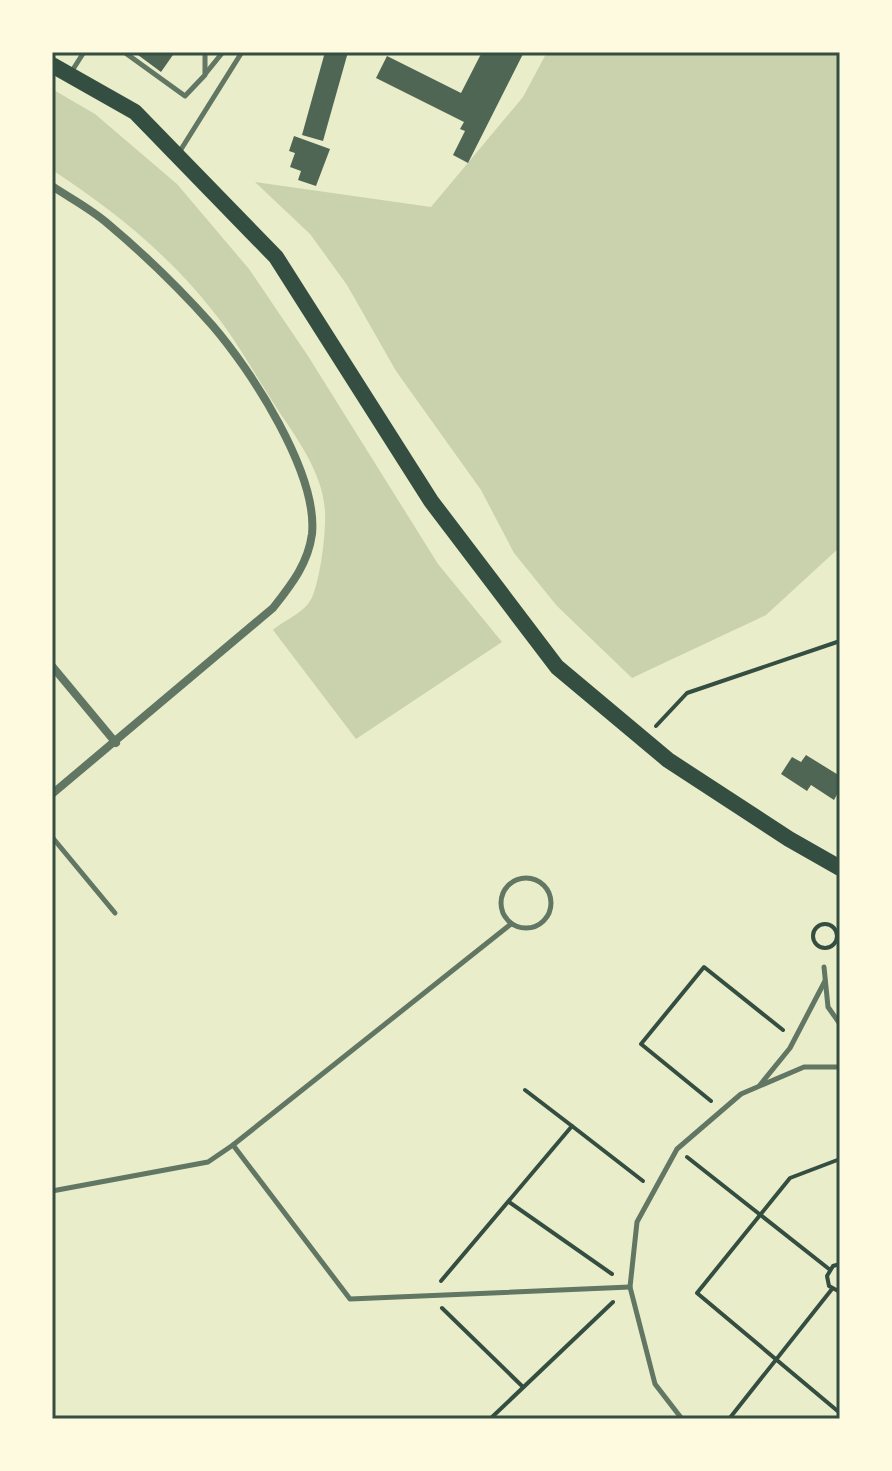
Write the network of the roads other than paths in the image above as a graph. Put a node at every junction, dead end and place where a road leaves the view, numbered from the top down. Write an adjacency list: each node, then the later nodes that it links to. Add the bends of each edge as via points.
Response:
1 (84, 52): 7 (lane)
2 (124, 52): 8 (lane, via 185,96)
3 (205, 52): 8 (lane)
4 (223, 52): 8 (lane)
5 (242, 52): 9 (lane)
6 (52, 65): 7 (main road)
7 (70, 75): 9 (main road, via 135,112)
8 (205, 75)
9 (177, 155): 15 (main road, via 276,257 431,501 557,667 668,760)
10 (52, 186): 12 (street, via 105,221 213,326 256,386 309,491 312,534 302,570 273,608)
11 (52, 666): 12 (street)
12 (116, 743): 13 (street)
13 (52, 794)
14 (52, 837): 16 (lane)
15 (840, 868)
16 (115, 913)
17 (511, 924): 17 (lane, via 501,908 507,887 522,878 544,885 552,900 546,919 530,929); 23 (lane)
18 (824, 967): 19 (lane)
19 (825, 981): 20 (lane, via 828,1007); 22 (lane, via 795,1039)
20 (840, 1024)
21 (840, 1067): 22 (lane, via 804,1067)
22 (759, 1086): 25 (lane, via 741,1094 677,1149 637,1222)
23 (233, 1145): 24 (lane, via 208,1162); 25 (lane, via 350,1299)
24 (52, 1191)
25 (630, 1287): 26 (lane, via 655,1384)
26 (682, 1419)

